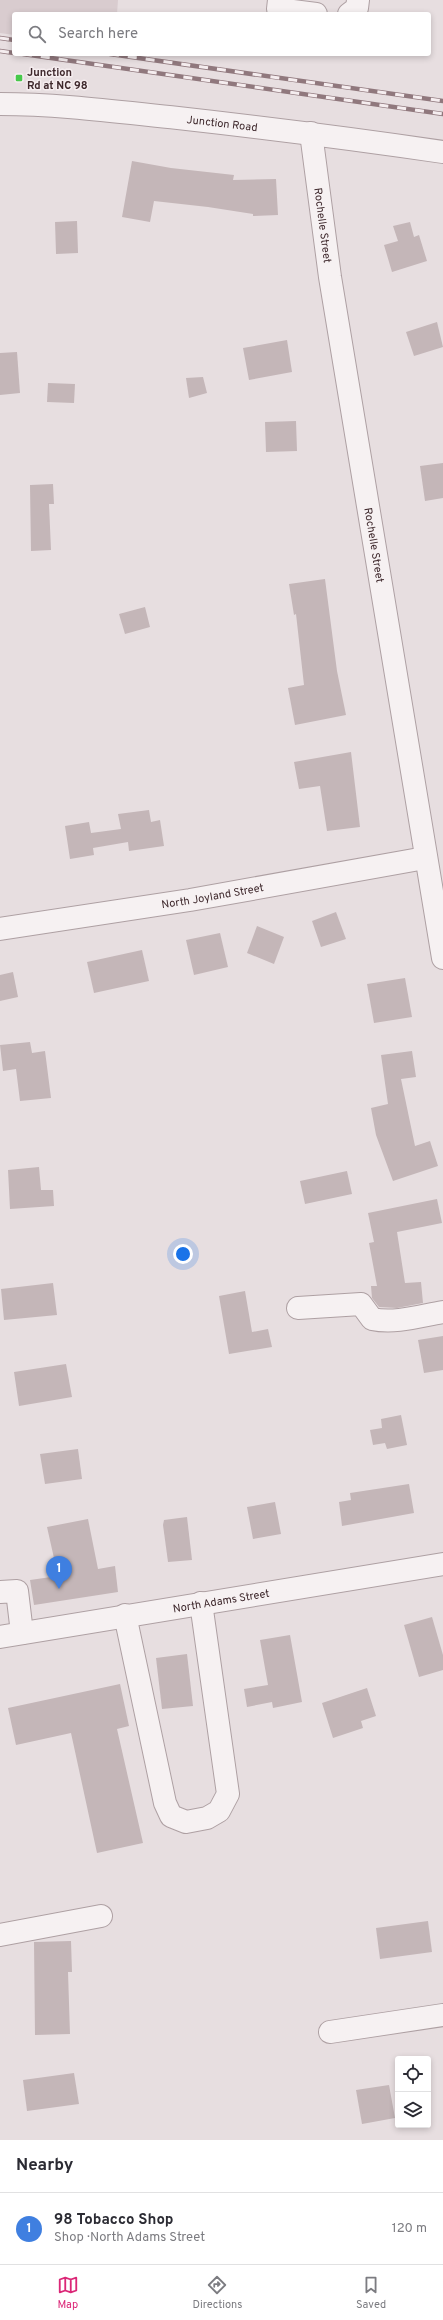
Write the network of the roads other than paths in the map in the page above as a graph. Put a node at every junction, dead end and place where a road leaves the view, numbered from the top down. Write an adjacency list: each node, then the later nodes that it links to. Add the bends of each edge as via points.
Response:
1 (279, 0): 3 (street, via 278,9)
2 (358, 0): 4 (street, via 357,8)
3 (301, 12)
4 (352, 12)
5 (0, 104): 6 (street, Junction Road, via 70,107)
6 (311, 133): 7 (street, Junction Road); 8 (street, Rochelle Street, via 330,277)
7 (443, 152)
8 (425, 858): 9 (street, North Joyland Street, via 190,900); 10 (street, Rochelle Street)
9 (0, 929)
10 (443, 958)
11 (298, 1308): 12 (street, via 361,1304 372,1319 381,1321)
12 (443, 1312)
13 (443, 1564): 15 (street, North Adams Street)
14 (0, 1592): 17 (street, via 17,1591)
15 (201, 1603): 16 (street, North Adams Street); 16 (street, via 228,1794 220,1811 207,1818 186,1822 171,1816 165,1803)
16 (125, 1616): 17 (street, North Adams Street)
17 (22, 1633): 18 (street, North Adams Street)
18 (0, 1637)
19 (101, 1916): 20 (street)
20 (0, 1935)
21 (443, 2015): 22 (street)
22 (330, 2032)

